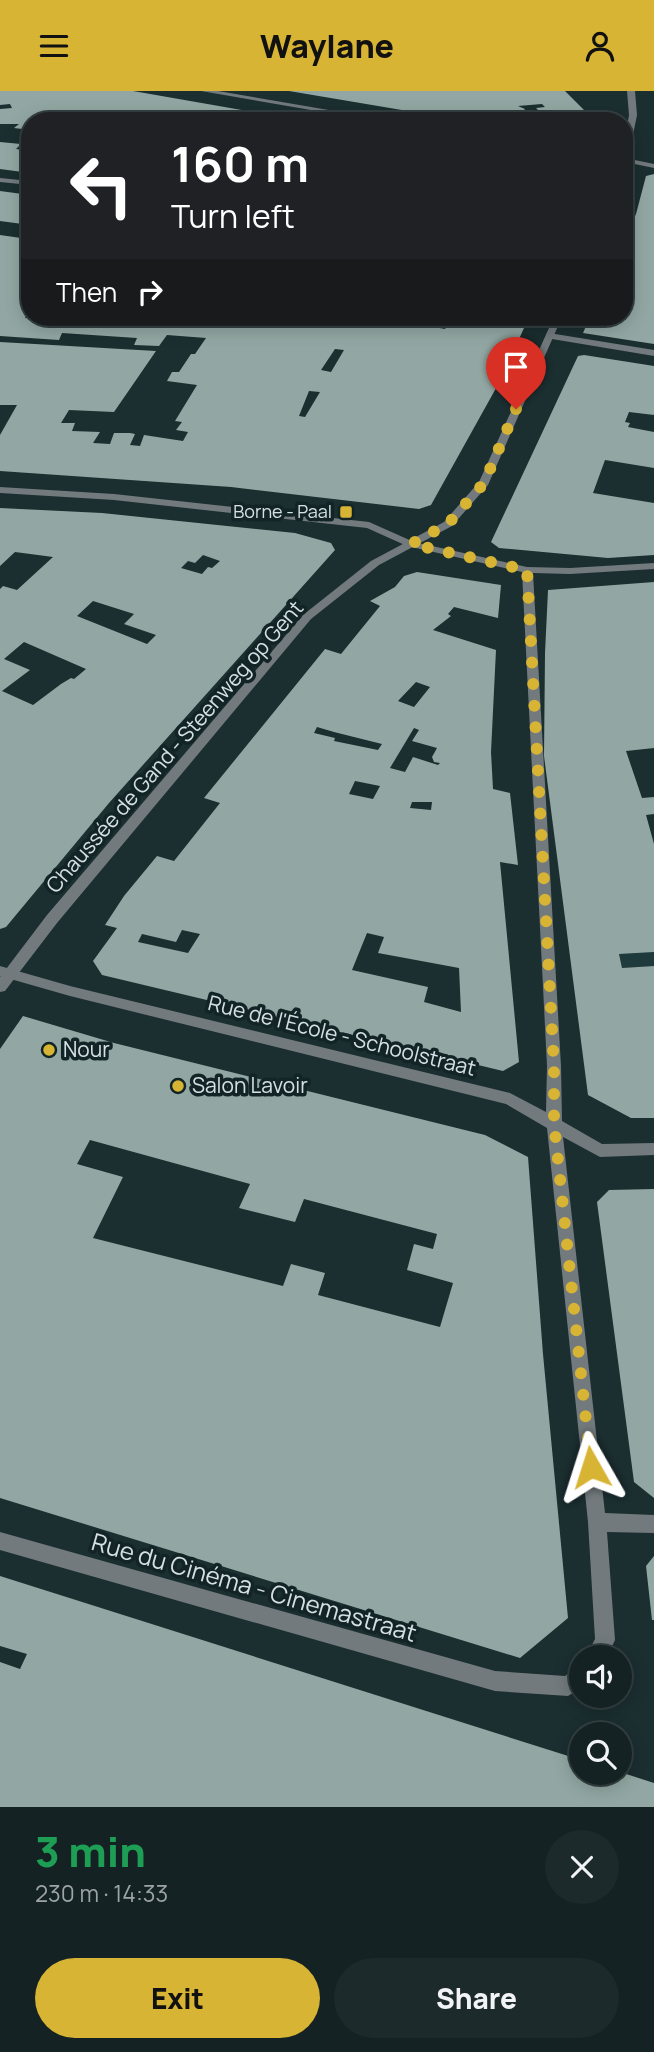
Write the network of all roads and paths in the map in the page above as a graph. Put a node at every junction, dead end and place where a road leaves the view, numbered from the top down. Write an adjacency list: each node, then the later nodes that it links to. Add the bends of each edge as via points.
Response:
1 (205, 91): 3 (street)
2 (631, 91): 4 (street)
3 (334, 112)
4 (633, 120)
5 (633, 159): 6 (street)
6 (654, 166)
7 (0, 180): 8 (street)
8 (21, 182)
9 (554, 326): 10 (street, Chaussée de Gand - Steenweg op Gent)
10 (550, 336): 11 (street); 13 (street, Chaussée de Gand - Steenweg op Gent, via 484,483 448,524)
11 (654, 353)
12 (0, 490): 13 (street, via 297,515 369,525)
13 (411, 544): 15 (street); 16 (street, Chaussée de Gand - Steenweg op Gent, via 375,563 307,617)
14 (654, 566): 15 (street)
15 (527, 570): 18 (street)
16 (6, 972): 17 (street, Chaussée de Gand - Steenweg op Gent); 18 (street, Rue de l'École - Schoolstraat, via 510,1099)
17 (0, 987)
18 (554, 1123): 19 (street, Rue de l'École - Schoolstraat, via 600,1151); 20 (street)
19 (654, 1149)
20 (597, 1523): 21 (street); 23 (street)
21 (654, 1524)
22 (0, 1541): 24 (street, Rue du Cinéma - Cinemastraat, via 495,1681)
23 (602, 1645)
24 (569, 1685)

